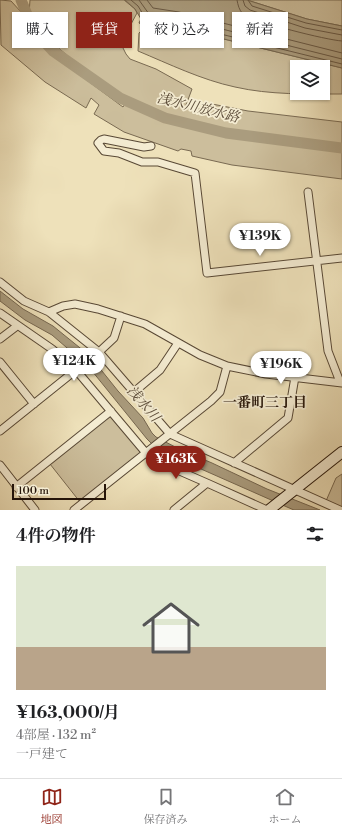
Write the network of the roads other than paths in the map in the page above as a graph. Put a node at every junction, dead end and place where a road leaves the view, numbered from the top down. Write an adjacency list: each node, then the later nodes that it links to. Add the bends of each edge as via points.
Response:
1 (151, 146): 4 (street, via 144,147 104,139 98,143 104,152 119,153 142,162 158,162 195,173 207,273)
2 (308, 192): 4 (street)
3 (342, 258): 4 (street)
4 (316, 261): 17 (street, via 328,351)
5 (0, 282): 6 (street, via 24,302)
6 (49, 312): 8 (street, via 75,304); 12 (street)
7 (0, 313): 9 (street)
8 (121, 316): 11 (street, via 145,324); 12 (street, via 114,338)
9 (18, 326): 10 (street); 15 (street, via 52,349)
10 (0, 339)
11 (178, 343): 14 (street); 18 (street, via 160,370)
12 (99, 352): 18 (street)
13 (0, 362): 19 (street)
14 (227, 366): 16 (street); 22 (street, via 220,392)
15 (76, 370): 19 (street); 20 (street)
16 (295, 377): 17 (street); 25 (street, via 288,418)
17 (341, 382)
18 (134, 392): 22 (street)
19 (34, 404): 21 (street)
20 (111, 411): 24 (street); 28 (street)
21 (0, 431)
22 (169, 435): 24 (street); 25 (street)
23 (342, 452): 29 (street)
24 (146, 453): 27 (street, via 159,462); 31 (street)
25 (234, 463): 29 (street)
26 (0, 465): 28 (street)
27 (207, 484): 32 (street); 33 (street)
28 (16, 487): 30 (street)
29 (292, 491): 33 (street); 34 (street)
30 (35, 510)
31 (74, 510)
32 (174, 510)
33 (269, 510)
34 (340, 510)

